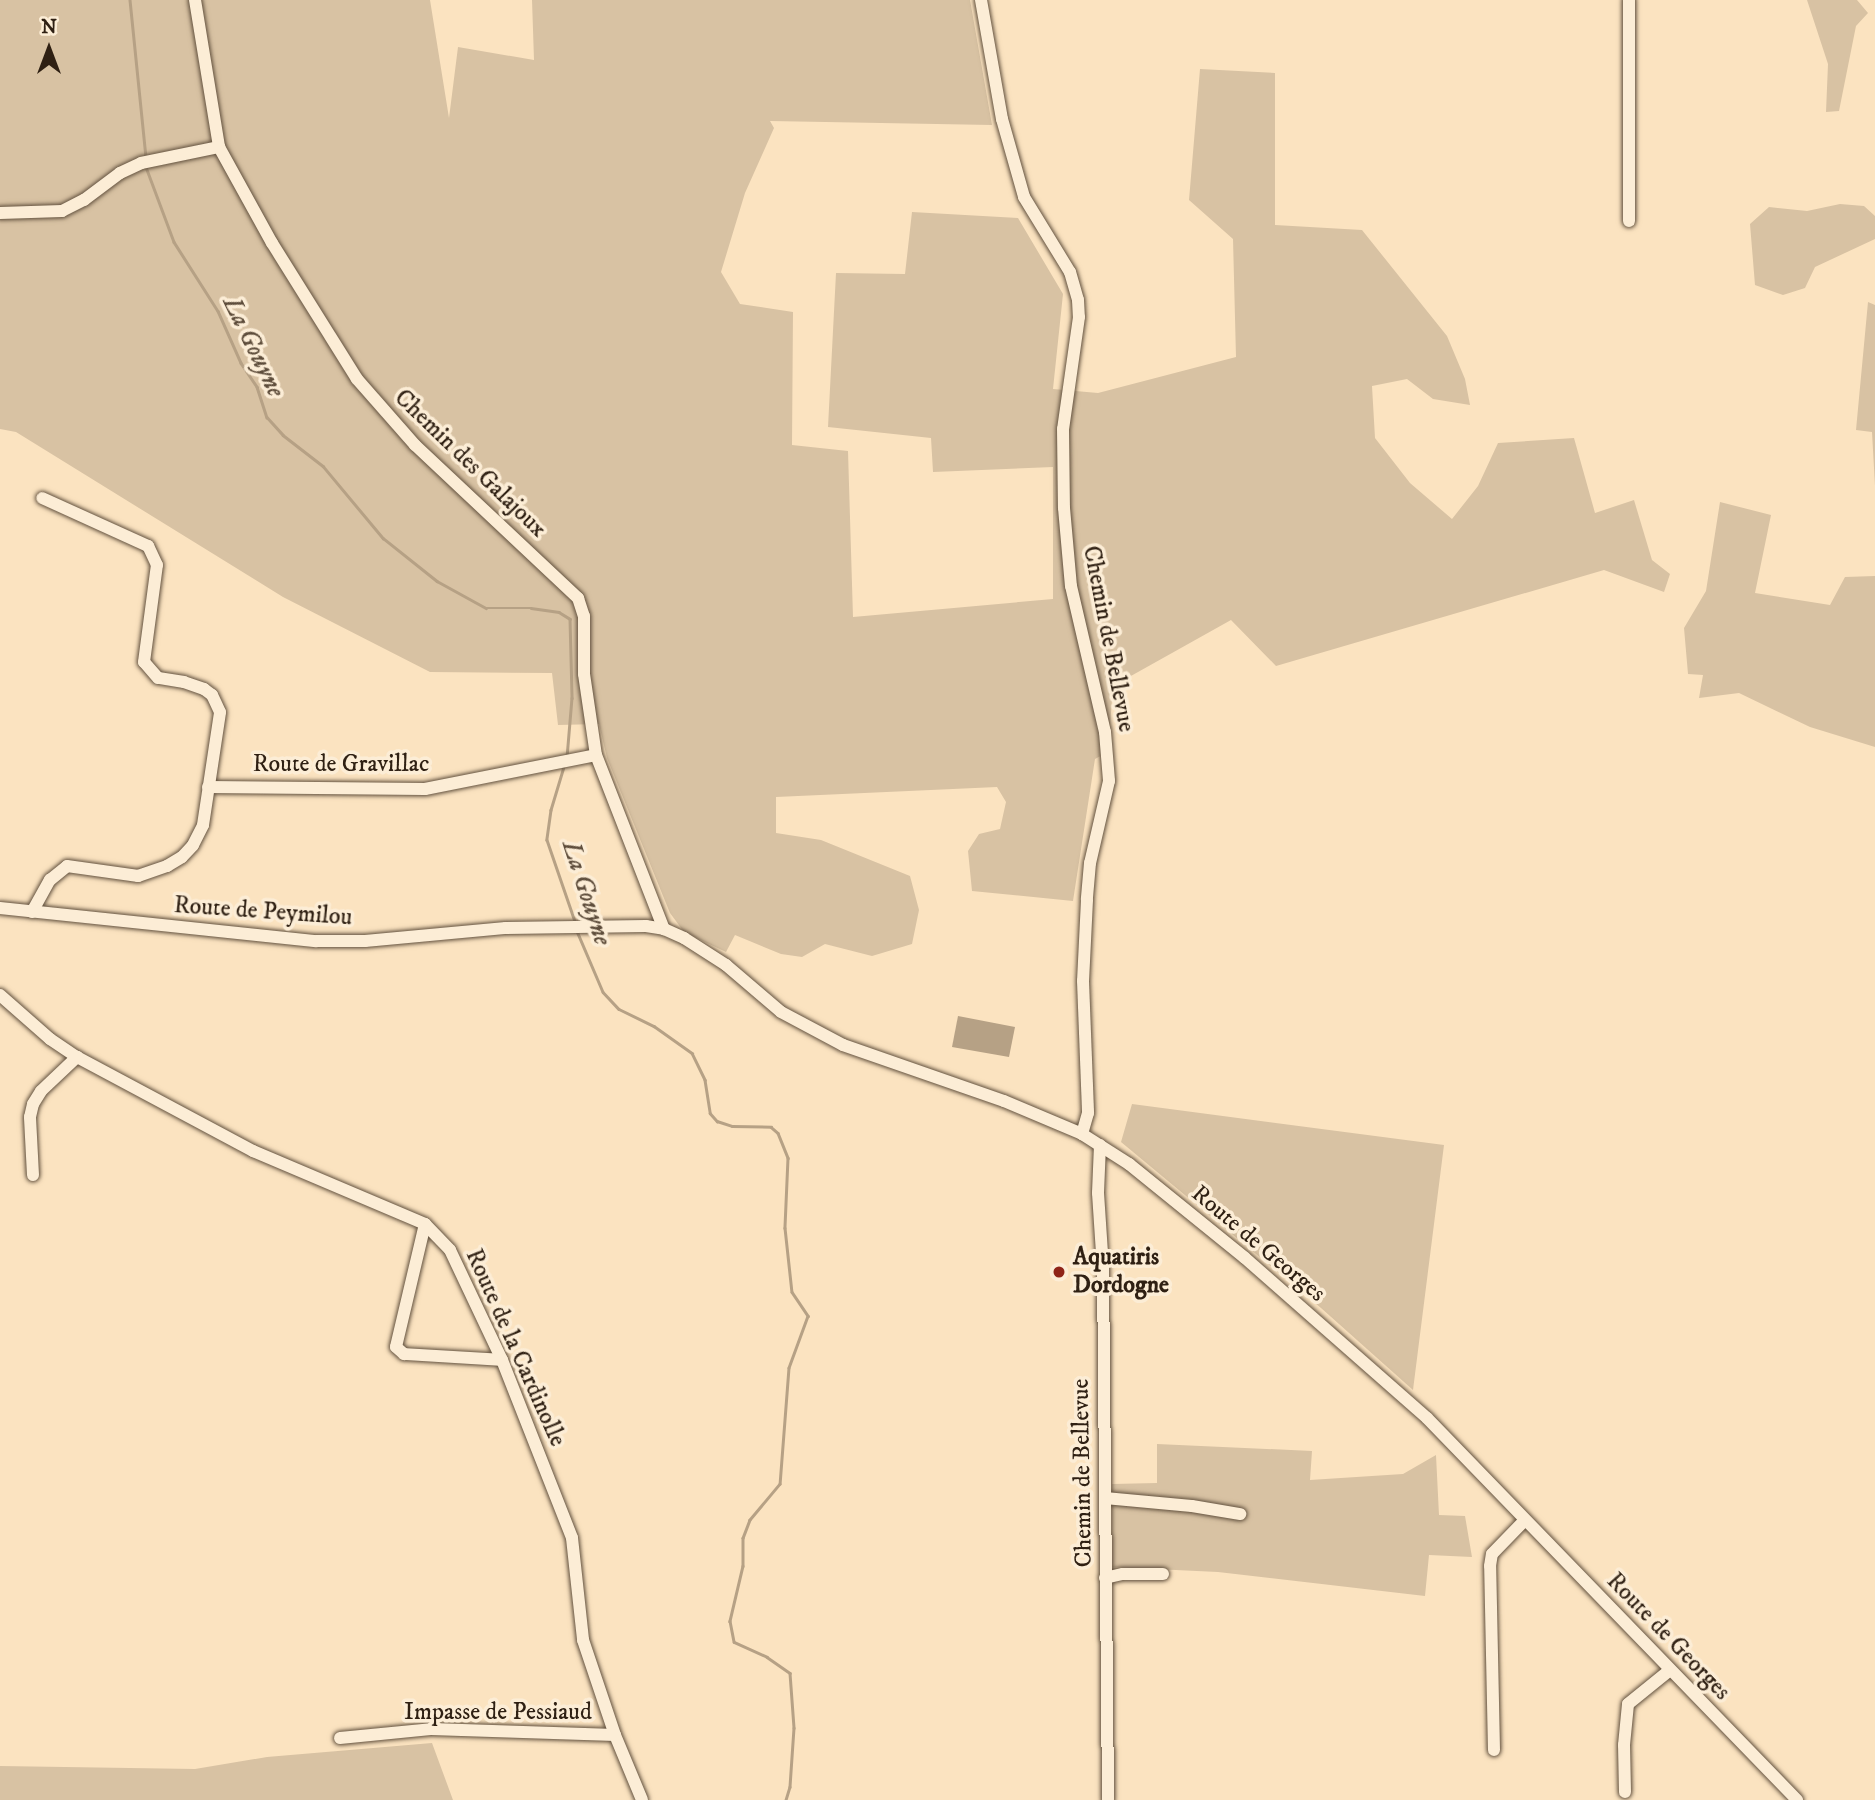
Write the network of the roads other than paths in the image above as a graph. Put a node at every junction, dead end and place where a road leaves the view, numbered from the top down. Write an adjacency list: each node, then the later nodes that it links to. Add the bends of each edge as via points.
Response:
1 (195, 0): 4 (street, Chemin des Galajoux)
2 (981, 0): 16 (street, Chemin de Bellevue, via 1002,119 1024,197 1070,272 1078,300 1062,450 1065,522 1073,598 1104,724 1109,772 1087,900 1083,981 1088,1113)
3 (1629, 0): 6 (street)
4 (219, 147): 5 (street, via 146,162 120,173 62,211); 8 (street, Chemin des Galajoux, via 272,243 371,397 415,445 578,598 584,616 584,674)
5 (0, 214)
6 (1629, 221)
7 (42, 498): 9 (street, via 119,531 148,546 155,555 144,662 158,678 194,685 217,703 220,716)
8 (596, 755): 9 (street, Route de Gravillac, via 425,789); 13 (street, Chemin des Galajoux)
9 (208, 787): 11 (street, via 203,825 182,857 138,876 67,866 50,880)
10 (0, 908): 11 (street, Route de Peymilou)
11 (32, 912): 12 (street, Route de Peymilou, via 316,941)
12 (566, 927): 13 (street, Route de Georges)
13 (664, 929): 16 (street, Route de Georges, via 726,965 781,1012 843,1045 1004,1101)
14 (0, 995): 15 (street, Route de la Cardinolle, via 50,1040)
15 (78, 1057): 18 (street, via 33,1104); 19 (street, Route de la Cardinolle, via 253,1151)
16 (1082, 1134): 17 (street, Route de Georges)
17 (1100, 1145): 21 (street, Chemin de Bellevue); 23 (street, Route de Georges, via 1245,1258 1364,1359)
18 (33, 1175)
19 (425, 1224): 20 (street, Route de la Cardinolle, via 450,1250); 20 (street, via 396,1347 404,1354)
20 (502, 1360): 27 (street, Route de la Cardinolle, via 572,1538 583,1640)
21 (1105, 1498): 22 (street); 25 (street, Chemin de Bellevue)
22 (1240, 1514)
23 (1525, 1520): 26 (street, Route de Georges); 29 (street, via 1492,1554 1490,1566)
24 (1163, 1574): 25 (street)
25 (1105, 1578): 32 (street, Chemin de Bellevue)
26 (1670, 1670): 30 (street, via 1628,1704); 33 (street, Route de Georges)
27 (615, 1735): 28 (street, Impasse de Pessiaud, via 431,1729); 31 (street, Route de la Cardinolle)
28 (340, 1738)
29 (1494, 1750)
30 (1625, 1792)
31 (642, 1800)
32 (1108, 1800)
33 (1797, 1800)

